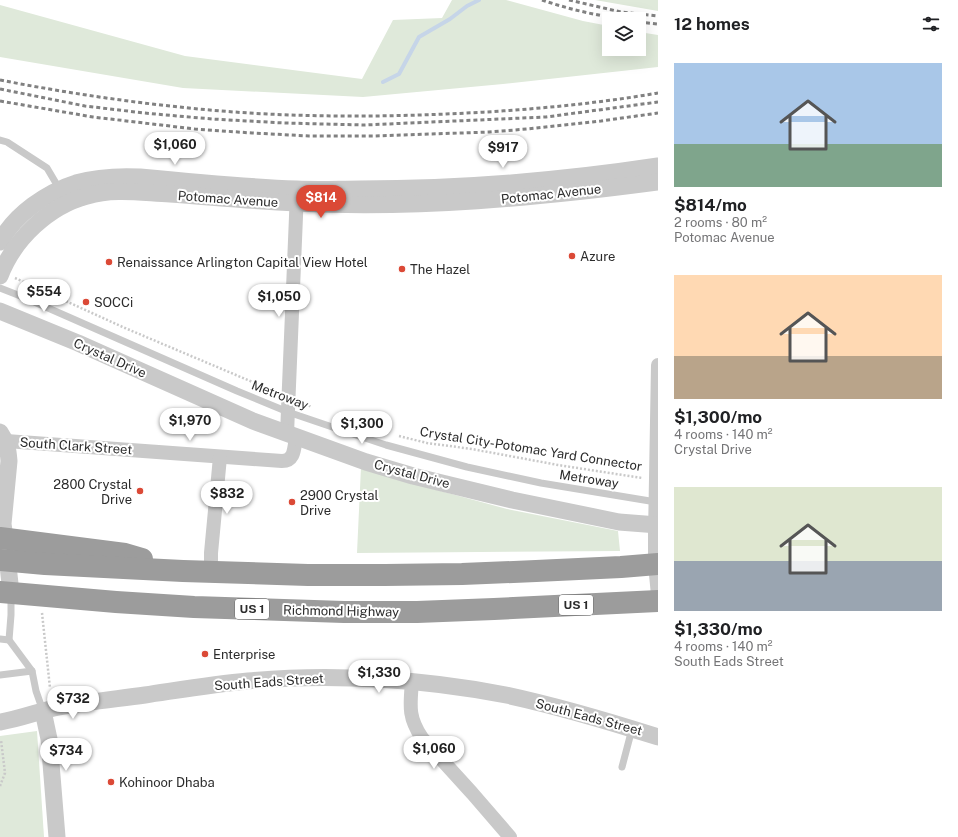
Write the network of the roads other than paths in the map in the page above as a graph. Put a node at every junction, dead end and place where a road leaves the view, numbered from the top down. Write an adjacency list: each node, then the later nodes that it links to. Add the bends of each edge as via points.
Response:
1 (0, 140): 5 (lane, via 47,168)
2 (658, 166): 4 (street, Potomac Avenue, via 491,185)
3 (658, 182): 4 (street, Potomac Avenue, via 571,193 433,204 348,205)
4 (297, 196): 5 (street, Potomac Avenue, via 104,192 73,200); 11 (street)
5 (63, 197): 6 (street, Potomac Avenue, via 47,195 34,204 12,224); 7 (street, Potomac Avenue, via 16,246)
6 (0, 242)
7 (0, 278): 11 (lane, Metroway, via 30,300)
8 (0, 311): 13 (street, Crystal Drive)
9 (658, 365): 10 (street)
10 (658, 379): 15 (street, via 655,479)
11 (288, 412): 13 (street); 15 (lane, Metroway, via 467,467 541,483)
12 (3, 436): 14 (street, South Clark Street); 17 (street, via 9,461 2,524)
13 (292, 436): 14 (street, South Clark Street, via 293,456 290,460); 16 (street, Crystal Drive, via 413,476 620,522)
14 (220, 457): 21 (street)
15 (657, 502): 16 (street)
16 (656, 525): 19 (street)
17 (3, 538): 18 (street); 20 (highway, via 125,554)
18 (4, 560): 20 (highway); 22 (street)
19 (657, 564): 21 (highway, via 446,574); 23 (street)
20 (184, 571): 21 (highway)
21 (211, 572)
22 (6, 593): 24 (highway, Richmond Highway / US 1, via 186,607 344,612 417,612); 26 (lane, via 11,615)
23 (658, 595)
24 (658, 601)
25 (0, 639): 26 (lane)
26 (9, 640): 27 (lane)
27 (32, 670): 28 (lane); 30 (lane)
28 (0, 675)
29 (412, 682): 30 (street, South Eads Street, via 342,678 278,679 221,684); 33 (street, South Eads Street, via 464,688 554,706); 37 (street, via 412,719 422,738)
30 (44, 711): 31 (street, South Eads Street); 32 (street, South Eads Street); 36 (street, via 49,739)
31 (0, 712)
32 (0, 722)
33 (632, 729): 34 (street, South Eads Street); 35 (lane)
34 (658, 737)
35 (622, 767)
36 (57, 837)
37 (510, 837)

